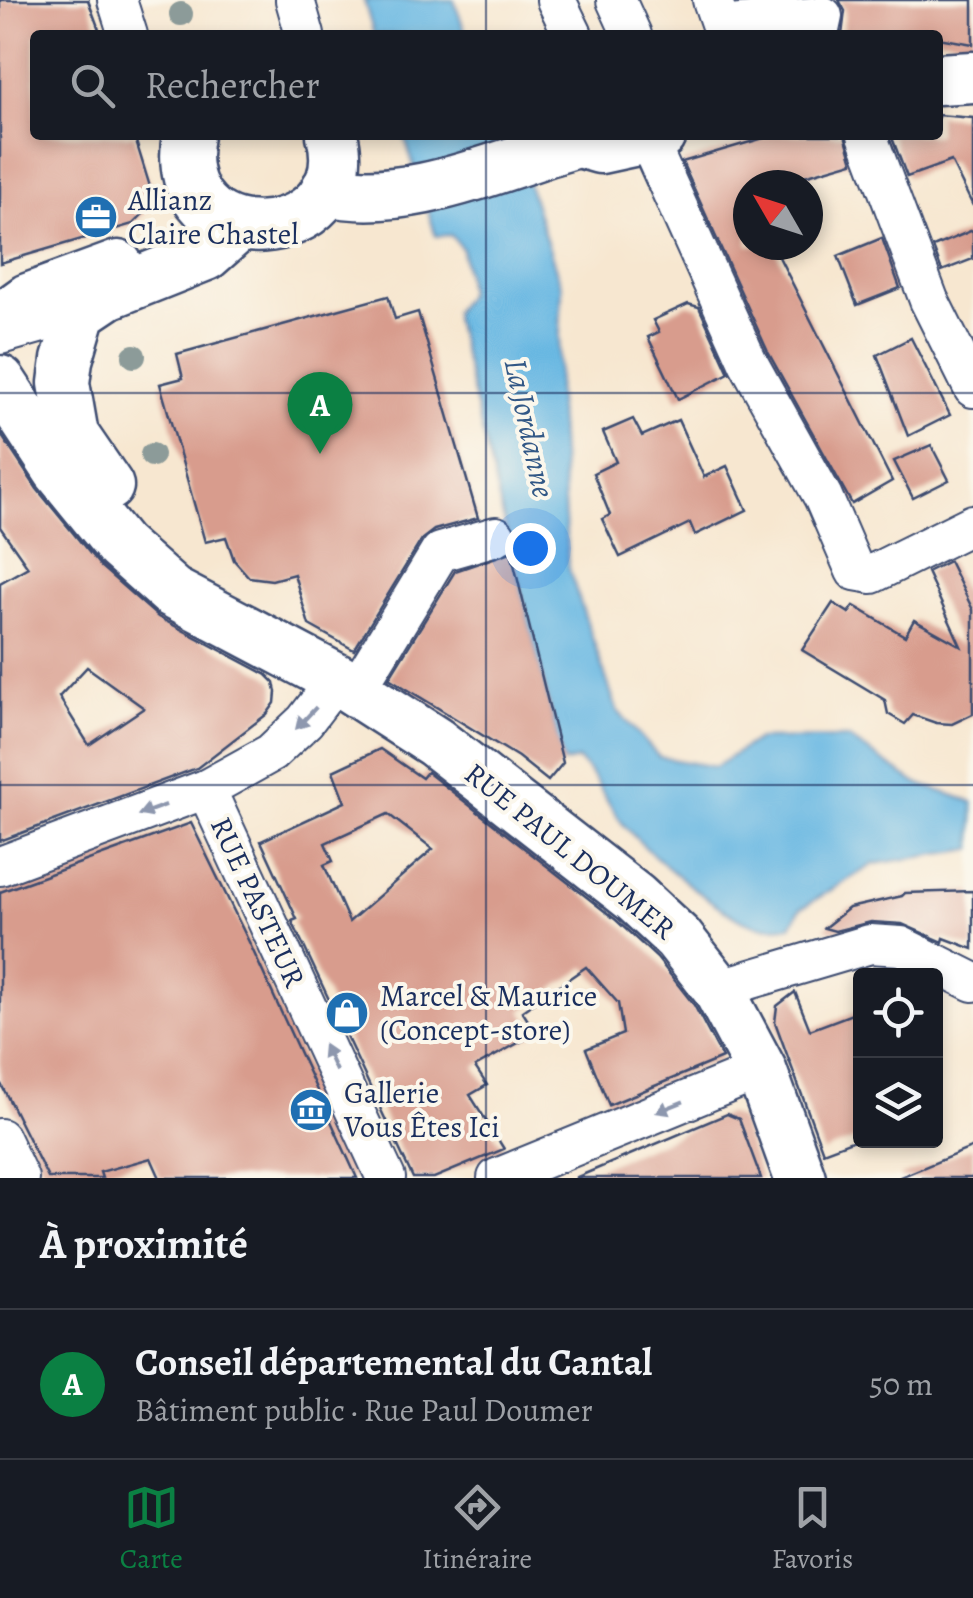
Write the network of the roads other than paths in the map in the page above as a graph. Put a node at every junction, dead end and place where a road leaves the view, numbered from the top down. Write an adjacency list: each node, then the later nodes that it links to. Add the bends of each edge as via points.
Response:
1 (117, 0): 6 (street)
2 (295, 0): 7 (street)
3 (556, 0): 8 (street)
4 (616, 0): 9 (street)
5 (710, 14): 10 (street, via 721,26 823,16)
6 (126, 30)
7 (304, 30)
8 (571, 30)
9 (630, 30)
10 (820, 30)
11 (943, 64): 12 (main road)
12 (973, 67)
13 (973, 77): 14 (main road)
14 (943, 79)
15 (943, 94): 16 (main road)
16 (973, 95)
17 (187, 140): 23 (main road, via 189,179)
18 (332, 140): 22 (main road, via 334,168)
19 (615, 140): 22 (main road, via 400,195)
20 (624, 140): 30 (street, via 823,497 855,571 872,574)
21 (869, 140): 29 (street, via 930,300)
22 (326, 190): 23 (main road, via 310,210 264,229)
23 (220, 214): 24 (main road, via 206,256 108,294); 25 (main road, via 172,244 28,299)
24 (82, 312): 26 (street); 32 (main road, RUE PAUL DOUMER, via 64,383 73,435 160,544)
25 (0, 319)
26 (0, 336)
27 (0, 358): 32 (street, via 131,535 168,569)
28 (0, 381): 33 (main road, RUE PAUL DOUMER, via 120,546 172,592)
29 (973, 388)
30 (973, 524)
31 (496, 536): 33 (street, via 440,552)
32 (223, 594): 33 (main road, RUE PAUL DOUMER)
33 (347, 684): 34 (street, one-way to 34, via 271,753); 37 (main road, RUE PAUL DOUMER, via 435,742 635,898 678,938)
34 (206, 790): 35 (street, one-way to 35); 41 (street, RUE PASTEUR, one-way to 34)
35 (0, 866)
36 (973, 982): 37 (street, via 902,946 870,944)
37 (718, 990): 38 (main road, RUE PAUL DOUMER)
38 (761, 1070): 42 (street, one-way to 42); 43 (main road, RUE PAUL DOUMER)
39 (0, 1138): 40 (street)
40 (20, 1178)
41 (386, 1178)
42 (496, 1178)
43 (800, 1178)

